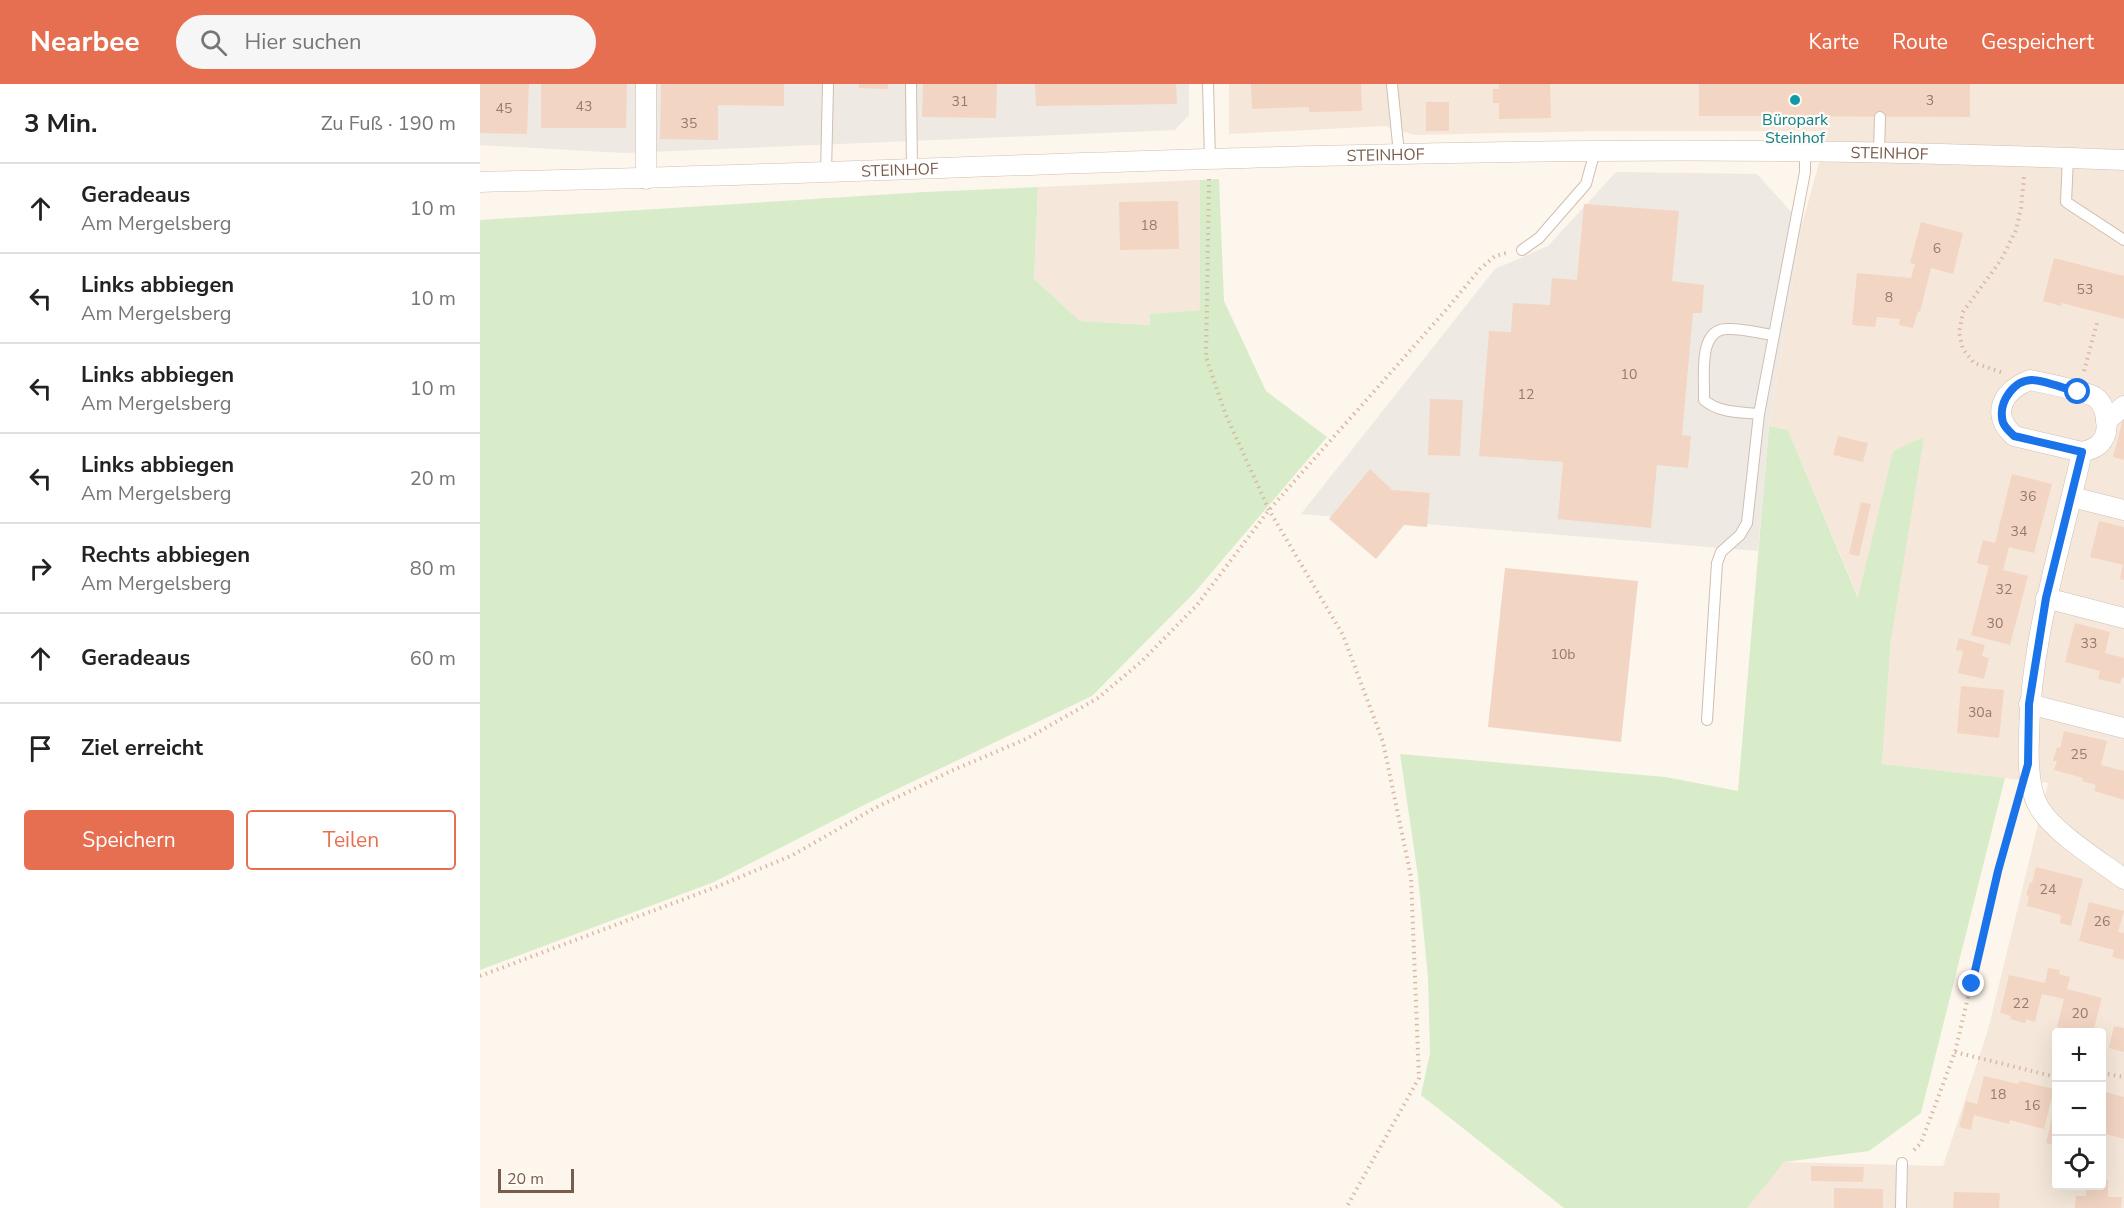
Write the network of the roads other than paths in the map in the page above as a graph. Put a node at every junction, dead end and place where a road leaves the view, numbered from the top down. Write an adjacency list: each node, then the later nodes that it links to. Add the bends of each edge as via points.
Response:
1 (646, 84): 16 (street)
2 (828, 84): 15 (lane)
3 (911, 84): 14 (lane)
4 (1208, 84): 12 (lane)
5 (1392, 84): 10 (lane)
6 (1880, 117): 9 (lane)
7 (1595, 151): 8 (street, STEINHOF); 10 (street, STEINHOF); 19 (lane, via 1586,184 1539,238)
8 (1805, 152): 9 (street, STEINHOF); 20 (lane, via 1805,172)
9 (1879, 153): 11 (street, STEINHOF)
10 (1399, 154): 12 (street, STEINHOF)
11 (2068, 158): 13 (street, STEINHOF); 18 (lane, via 2066,202)
12 (1210, 160): 14 (street, STEINHOF)
13 (2124, 160)
14 (912, 170): 15 (street, STEINHOF)
15 (826, 173): 16 (street, STEINHOF)
16 (646, 179): 17 (street, STEINHOF)
17 (480, 182)
18 (2124, 240)
19 (1522, 250)
20 (1773, 335): 22 (lane); 22 (lane, via 1725,329 1713,333 1705,347 1704,400 1720,409)
21 (2124, 406): 23 (street)
22 (1759, 414): 30 (lane, via 1747,523 1740,536 1721,552 1717,563)
23 (2106, 421): 24 (street, via 2100,444); 24 (street, via 2102,405 2095,397 2078,392 2030,380 2009,393 2002,405 2002,418 2014,436)
24 (2082, 452): 25 (street)
25 (2072, 497): 26 (street); 27 (street)
26 (2124, 510)
27 (2046, 598): 28 (street); 29 (street)
28 (2124, 618)
29 (2029, 704): 31 (street); 32 (street, via 2028,764 2040,809 2056,827)
30 (1707, 720)
31 (2124, 728)
32 (2124, 879)
33 (1902, 1163): 34 (lane)
34 (1901, 1208)

